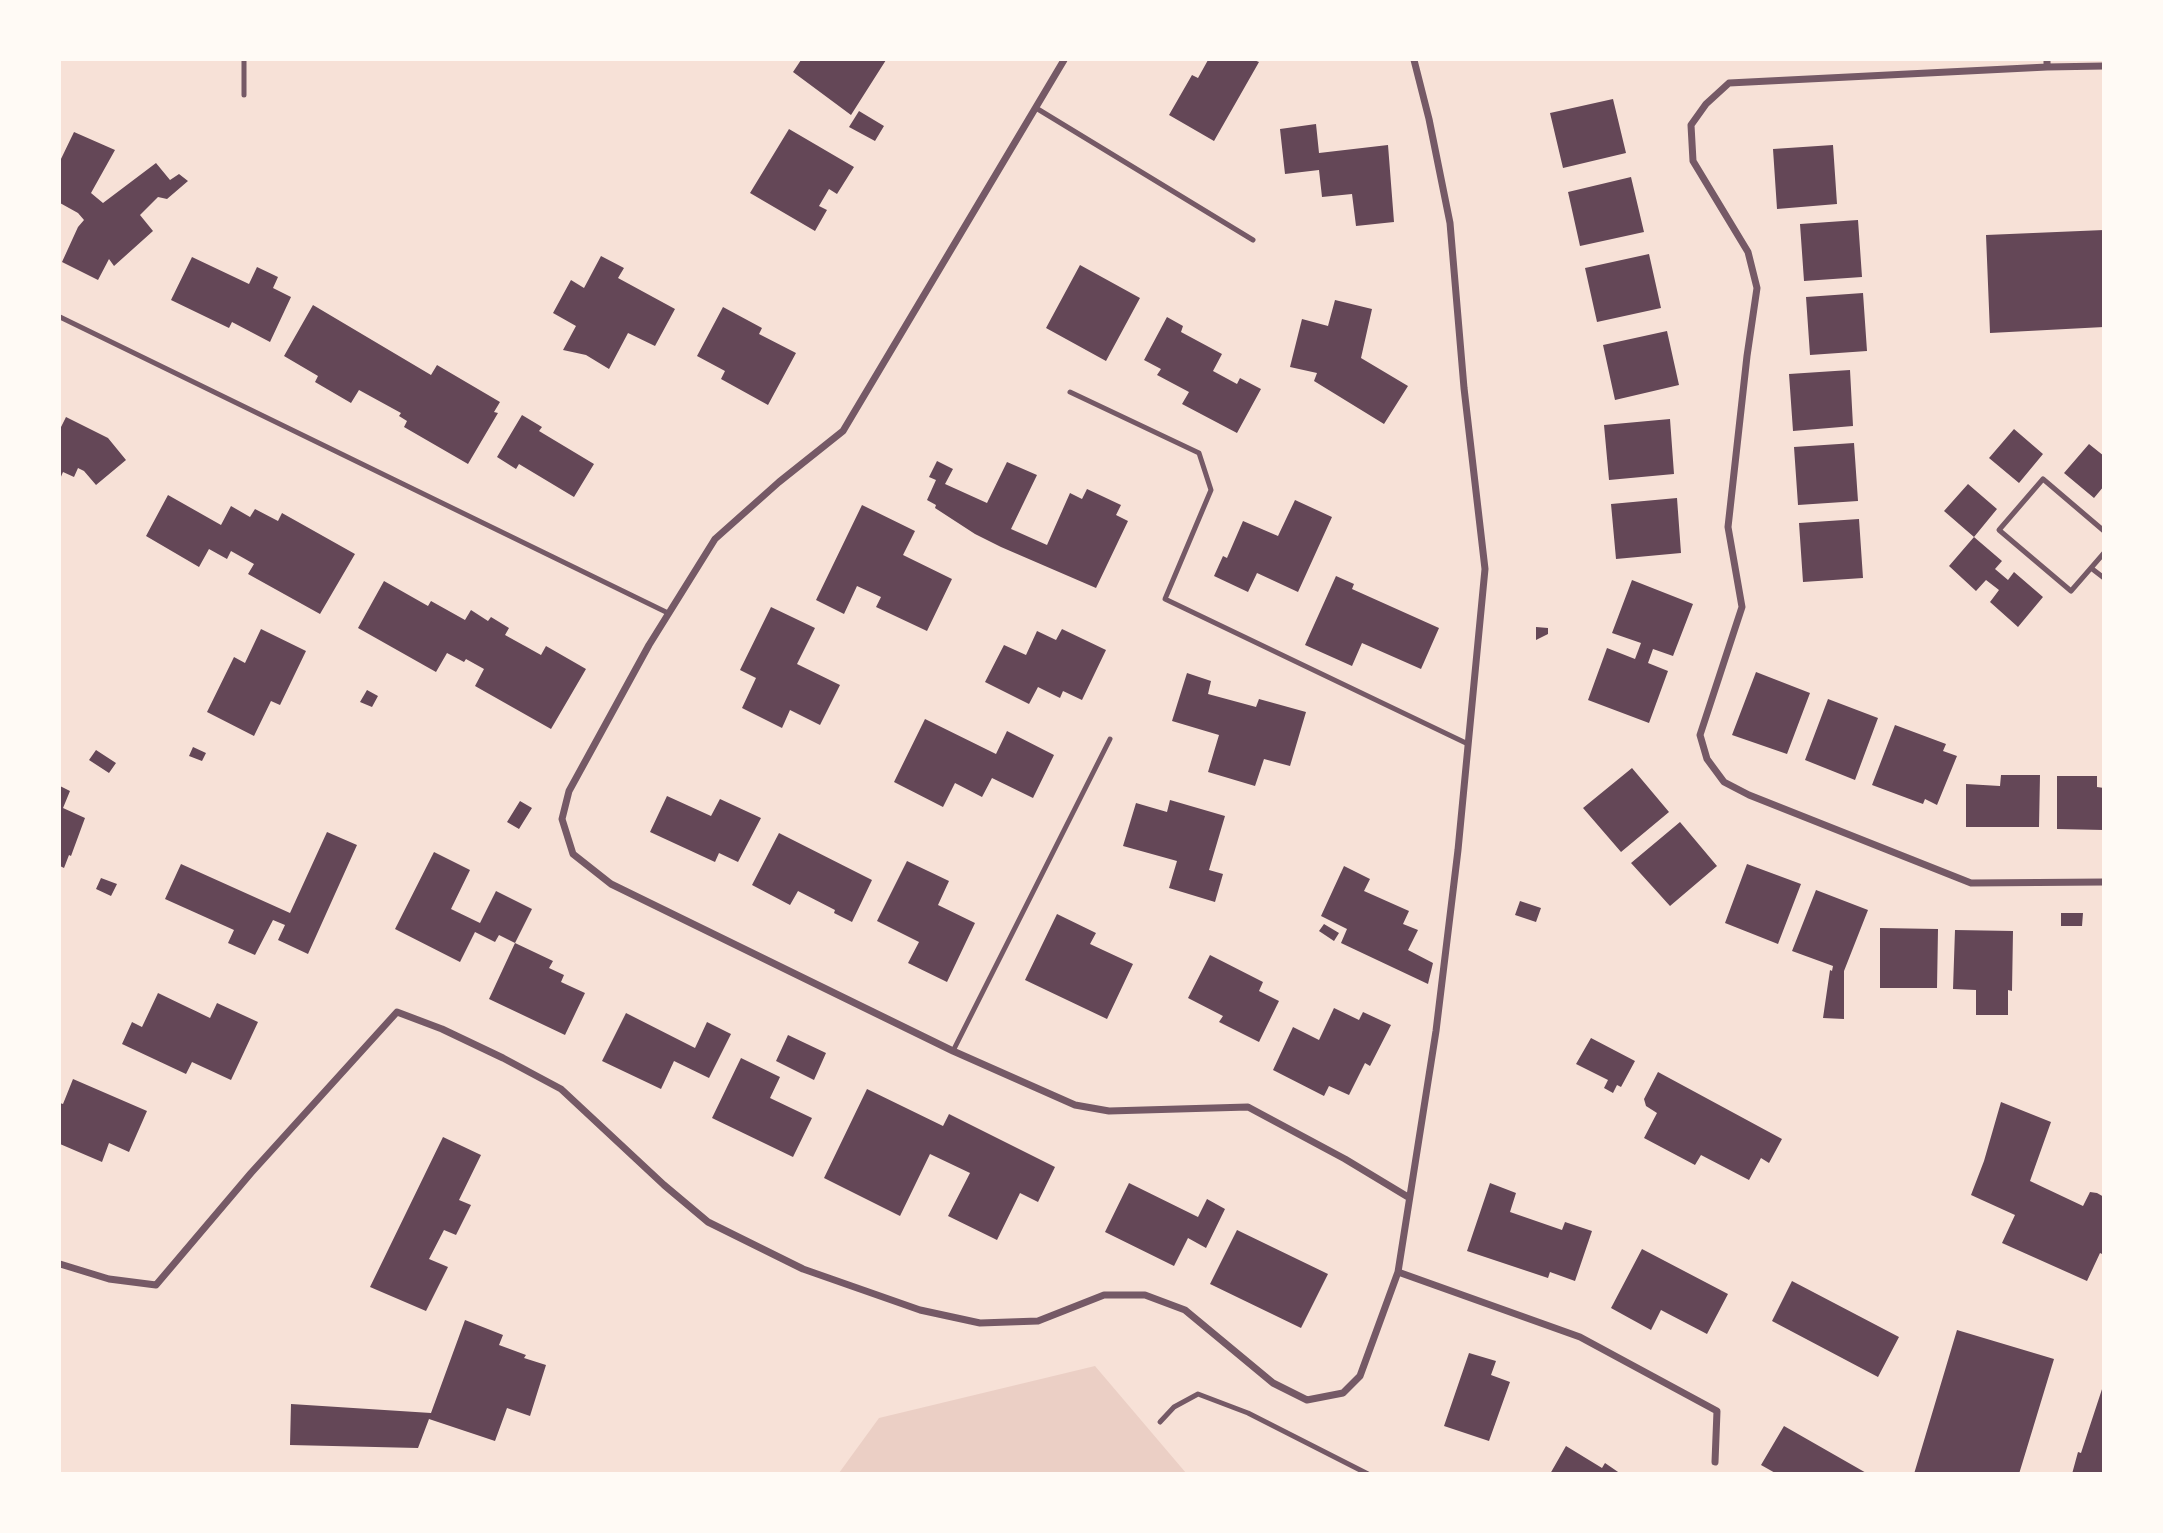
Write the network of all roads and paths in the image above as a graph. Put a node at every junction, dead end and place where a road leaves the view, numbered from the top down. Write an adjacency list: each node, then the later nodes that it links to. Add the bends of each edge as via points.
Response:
1 (244, 60): 6 (lane)
2 (1064, 60): 7 (street)
3 (1414, 60): 17 (street, via 1450,223 1485,569)
4 (2047, 63): 5 (street); 18 (street, via 1729,83 1691,125 1693,161 1748,252 1756,288 1728,527 1742,607 1700,735 1707,759 1724,782 1971,883)
5 (2104, 66)
6 (244, 95)
7 (1036, 108): 8 (lane); 15 (street, via 844,431 715,538)
8 (1253, 240)
9 (60, 317): 15 (lane)
10 (1070, 392): 17 (lane, via 1199,453 1211,490 1165,599)
11 (2104, 531): 13 (lane, via 2043,479 1999,530 2071,592)
12 (2104, 554): 13 (lane)
13 (2091, 568): 14 (lane)
14 (2104, 578)
15 (668, 613): 19 (street, via 569,791 562,819 573,854 611,884)
16 (1110, 739): 19 (lane)
17 (1468, 744): 20 (street, via 1436,1031)
18 (2104, 882)
19 (953, 1051): 20 (street, via 1074,1105 1109,1111 1248,1107)
20 (1408, 1197): 22 (street)
21 (60, 1264): 22 (street, via 108,1279 156,1285 397,1012 442,1029 561,1089 708,1222 803,1269 920,1310 980,1323 1038,1321 1104,1295 1145,1294 1185,1310 1273,1383 1307,1400 1343,1393 1360,1376)
22 (1398, 1272): 24 (street, via 1580,1337 1717,1411)
23 (1160, 1422): 25 (lane, via 1174,1407 1198,1394 1248,1413)
24 (1715, 1462)
25 (1368, 1474)

